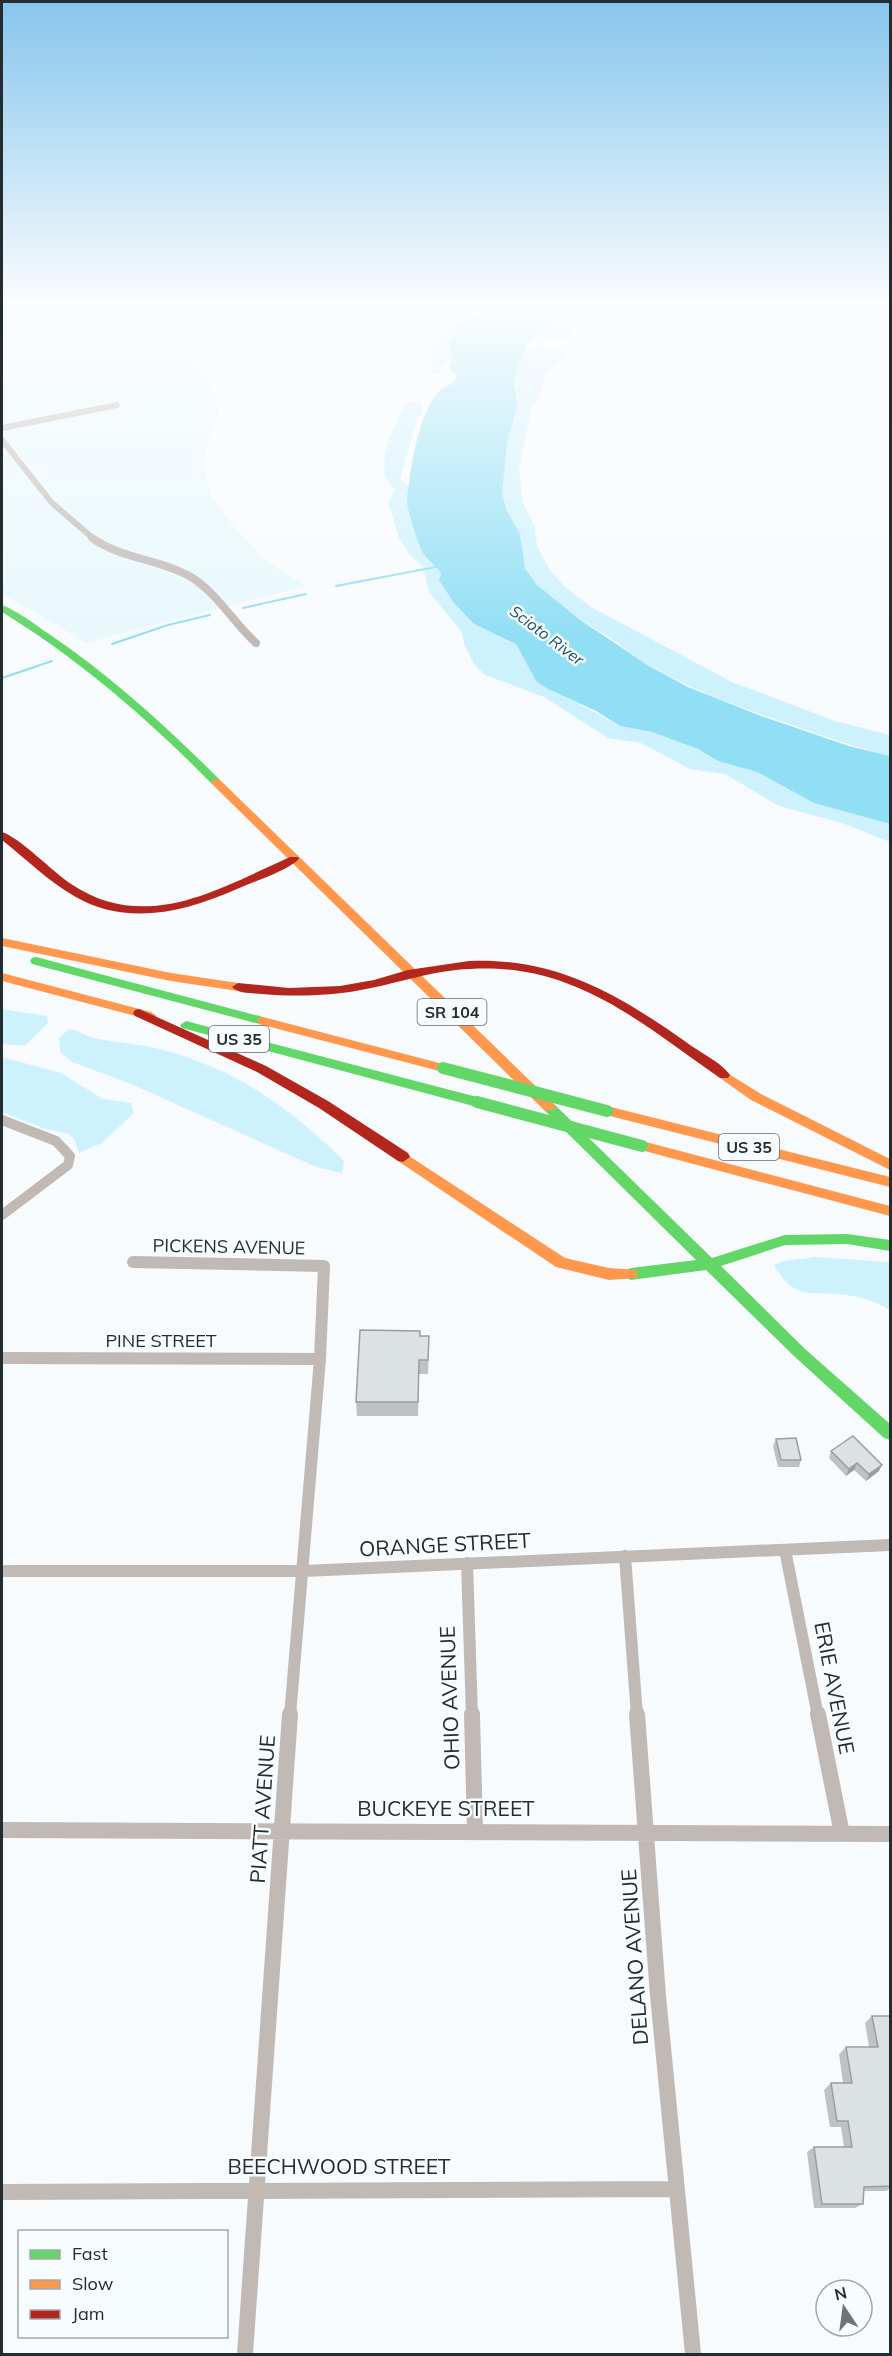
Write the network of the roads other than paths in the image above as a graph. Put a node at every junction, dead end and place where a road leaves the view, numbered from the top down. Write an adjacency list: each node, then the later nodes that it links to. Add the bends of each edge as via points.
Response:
1 (47, 419): 2 (street)
2 (2, 428)
3 (2, 440): 5 (street, via 48,500 87,534 113,550 192,578)
4 (2, 608): 7 (main road, SR 104, via 99,670)
5 (256, 643)
6 (2, 835): 7 (main road, via 90,898 107,907 131,912 158,911 183,904)
7 (294, 860): 10 (main road, SR 104)
8 (2, 942): 10 (main road, via 171,977 256,990 315,993)
9 (2, 952): 15 (main road, US 35, bridge)
10 (412, 973): 14 (main road, via 474,965 526,967 580,983 634,1014 756,1097); 20 (main road, SR 104)
11 (2, 977): 12 (main road, US 35)
12 (139, 1012): 16 (main road, US 35, bridge); 20 (main road, via 288,1084 353,1123 561,1263 620,1274)
13 (2, 1120): 17 (street, via 56,1141 70,1156 68,1165)
14 (891, 1166)
15 (891, 1182)
16 (891, 1211)
17 (2, 1215)
18 (891, 1245): 20 (main road, via 847,1239 785,1240)
19 (133, 1262): 21 (street, PICKENS AVENUE)
20 (710, 1264): 24 (main road, SR 104)
21 (324, 1266): 23 (street, PIATT AVENUE)
22 (2, 1358): 23 (street, PINE STREET)
23 (320, 1359): 30 (street, PIATT AVENUE)
24 (891, 1433)
25 (891, 1545): 26 (street, ORANGE STREET)
26 (785, 1550): 27 (street, ORANGE STREET); 35 (street, ERIE AVENUE)
27 (625, 1556): 28 (street, ORANGE STREET); 34 (street, DELANO AVENUE)
28 (467, 1563): 30 (street, ORANGE STREET); 33 (street, OHIO AVENUE)
29 (2, 1571): 30 (street, ORANGE STREET)
30 (304, 1571): 32 (street, PIATT AVENUE)
31 (2, 1830): 32 (street, BUCKEYE STREET)
32 (283, 1830): 33 (street, BUCKEYE STREET); 37 (street, PIATT AVENUE)
33 (475, 1830): 34 (street, BUCKEYE STREET)
34 (646, 1831): 35 (street, BUCKEYE STREET); 38 (street, DELANO AVENUE)
35 (842, 1834): 36 (street, BUCKEYE STREET)
36 (891, 1834)
37 (256, 2189): 38 (street, BEECHWOOD STREET); 39 (street, BEECHWOOD STREET); 40 (street, PIATT AVENUE)
38 (676, 2189): 41 (street, DELANO AVENUE)
39 (2, 2192)
40 (246, 2355)
41 (693, 2355)

